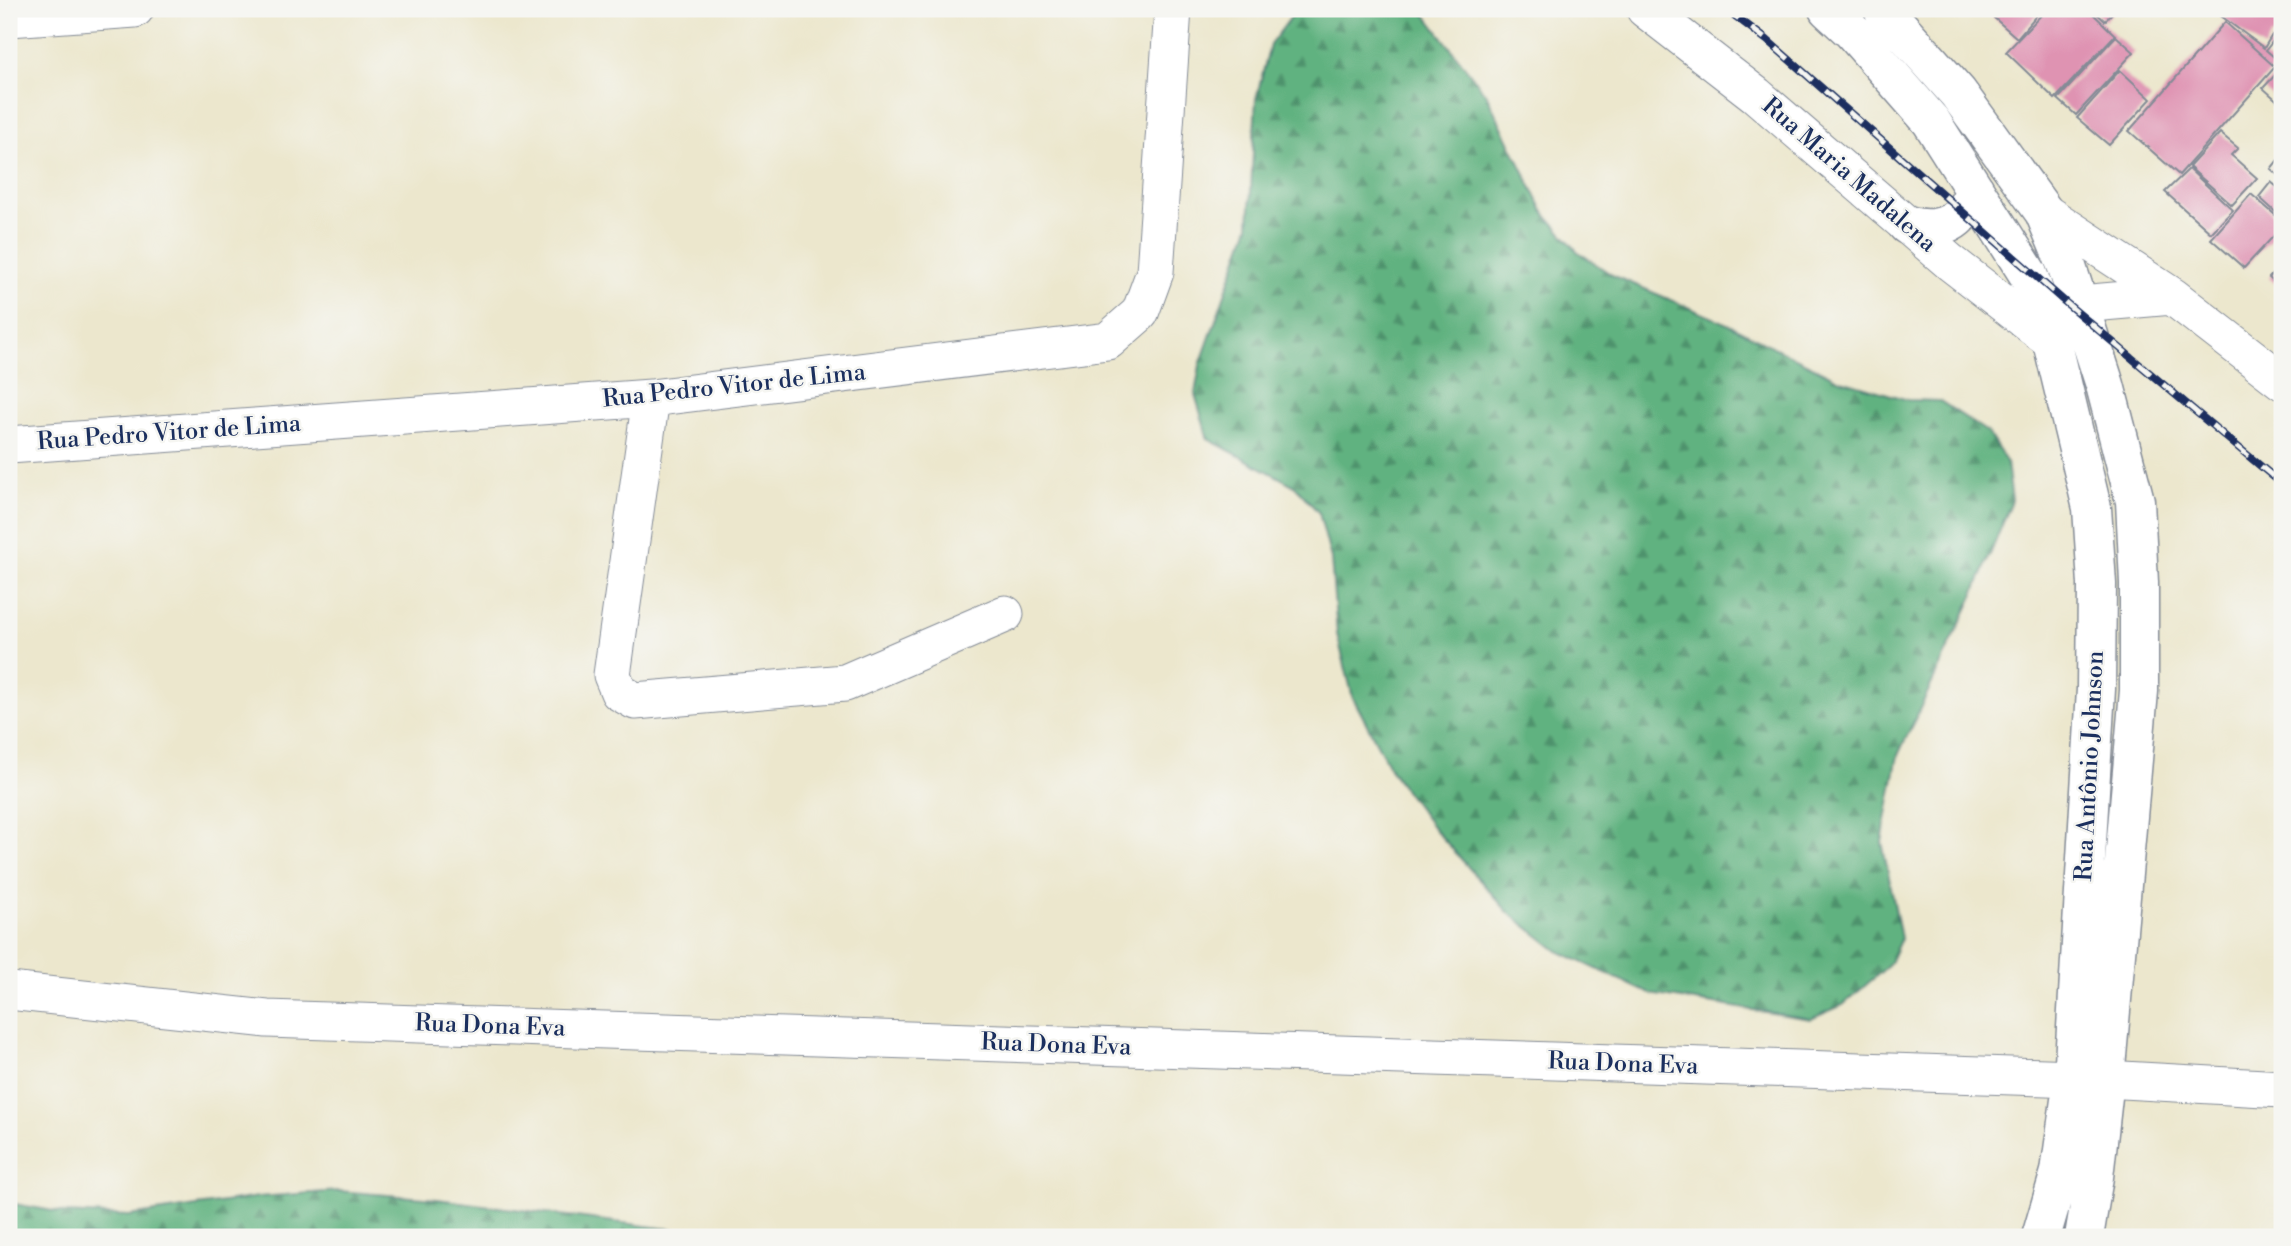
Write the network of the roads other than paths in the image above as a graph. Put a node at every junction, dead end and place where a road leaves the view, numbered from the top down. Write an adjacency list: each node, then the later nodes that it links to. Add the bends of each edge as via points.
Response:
1 (135, 9): 6 (street)
2 (1173, 9): 14 (street, Rua Pedro Vitor de Lima, via 1155,272 1139,313 1108,341)
3 (1645, 9): 9 (street, Rua Maria Madalena, via 1756,94)
4 (1828, 9): 7 (main road, Rua Antônio Johnson, via 1931,121)
5 (1883, 9): 8 (main road, Rua Antônio Johnson, via 1958,93)
6 (9, 18)
7 (1975, 190): 9 (main road, via 1962,215 1950,223 1921,229); 12 (main road, Rua Antônio Johnson, via 2023,265)
8 (2044, 212): 10 (street); 11 (main road, Rua Antônio Johnson)
9 (1907, 225): 12 (street, Rua Maria Madalena)
10 (2172, 296): 11 (street); 13 (street)
11 (2080, 304): 18 (main road, Rua Antônio Johnson, via 2134,501 2139,583 2139,691)
12 (2052, 341): 18 (main road, Rua Antônio Johnson, via 2092,508 2097,584)
13 (2282, 381)
14 (651, 398): 15 (street, Rua Pedro Vitor de Lima); 16 (street, via 612,675 619,692 635,701 845,682)
15 (9, 445)
16 (1005, 614)
17 (9, 990): 18 (street, Rua Dona Eva, via 267,1019)
18 (2089, 1079): 19 (street, Rua Dona Eva); 20 (main road, Rua Antônio Johnson); 21 (main road, Rua Antônio Johnson, via 2094,1177)
19 (2282, 1089)
20 (2041, 1237)
21 (2084, 1237)

